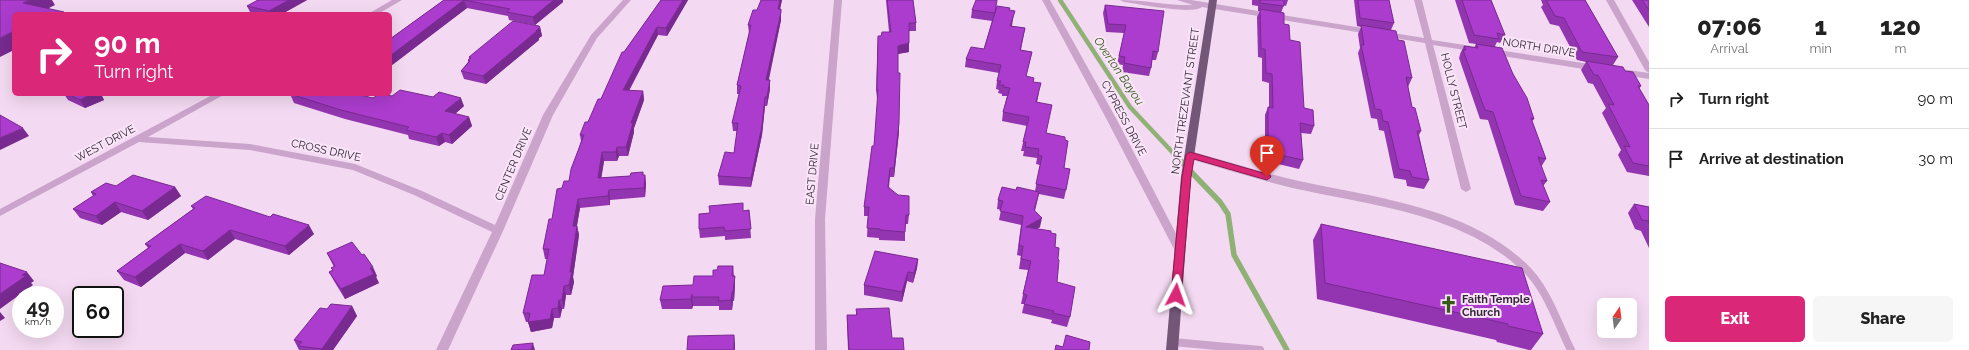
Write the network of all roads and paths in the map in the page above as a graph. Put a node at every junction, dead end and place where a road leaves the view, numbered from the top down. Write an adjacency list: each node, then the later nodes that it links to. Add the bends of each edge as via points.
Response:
1 (398, 0): 10 (street)
2 (626, 0): 19 (street, CENTER DRIVE, via 594,37 548,115)
3 (838, 0): 23 (street, EAST DRIVE, via 820,219)
4 (1046, 0): 20 (street, CYPRESS DRIVE)
5 (1124, 0): 9 (street, NORTH DRIVE, via 1180,8)
6 (1181, 0): 9 (street, NORTH DRIVE)
7 (1418, 0): 11 (street, HOLLY STREET)
8 (1610, 0): 12 (street)
9 (1212, 4): 11 (street, NORTH DRIVE); 16 (main road, NORTH TREZEVANT STREET)
10 (376, 12)
11 (1428, 41): 13 (street, NORTH DRIVE); 17 (street, HOLLY STREET)
12 (1649, 70)
13 (1649, 76)
14 (217, 96): 15 (street, WEST DRIVE)
15 (137, 139): 18 (street, WEST DRIVE); 19 (street, CROSS DRIVE, via 250,147 355,167 418,193)
16 (1189, 158): 20 (main road, NORTH TREZEVANT STREET); 25 (lane, via 1282,181 1358,196 1416,211 1463,227 1499,246 1524,267 1541,287)
17 (1466, 189)
18 (0, 213)
19 (498, 231): 22 (street, CENTER DRIVE)
20 (1179, 249): 21 (main road, NORTH TREZEVANT STREET)
21 (1172, 346): 24 (lane)
22 (442, 350)
23 (820, 350)
24 (1260, 350)
25 (1571, 350)

